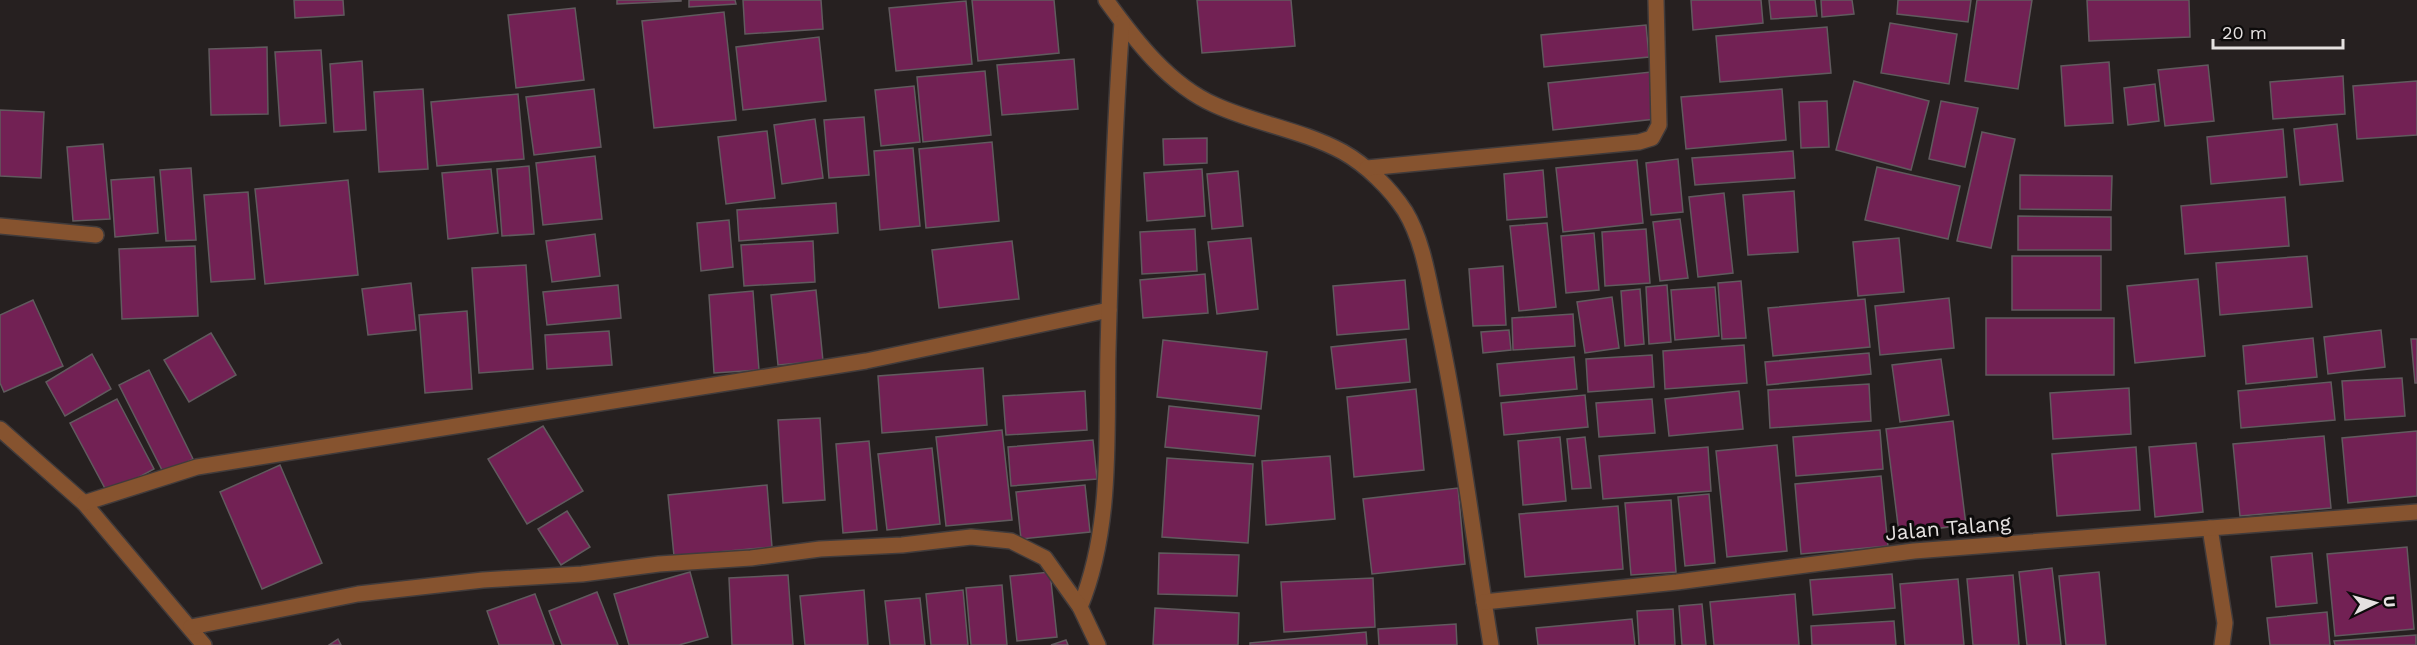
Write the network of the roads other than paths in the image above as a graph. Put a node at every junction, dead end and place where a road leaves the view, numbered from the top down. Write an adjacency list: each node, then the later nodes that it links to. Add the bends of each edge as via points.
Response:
1 (1106, 0): 3 (street)
2 (1656, 0): 4 (street, via 1659,125 1652,138)
3 (1122, 22): 4 (street, via 1147,53 1214,105 1309,135); 7 (street, via 1113,134)
4 (1367, 168): 12 (street, via 1405,211 1423,255 1455,402)
5 (0, 226): 6 (street)
6 (96, 234)
7 (1109, 310): 9 (street, via 866,361 197,467); 13 (street, via 1104,494 1093,576)
8 (0, 429): 9 (street)
9 (84, 503): 14 (street)
10 (2417, 512): 11 (street, Jalan Talang)
11 (2210, 528): 12 (street, Jalan Talang, via 1914,551); 18 (street, via 2225,623)
12 (1484, 602): 17 (street)
13 (1080, 607): 14 (street, via 1045,558 1011,541 971,537 582,574 483,579 358,594); 16 (street)
14 (191, 627): 15 (street)
15 (204, 645)
16 (1098, 645)
17 (1491, 645)
18 (2222, 645)

